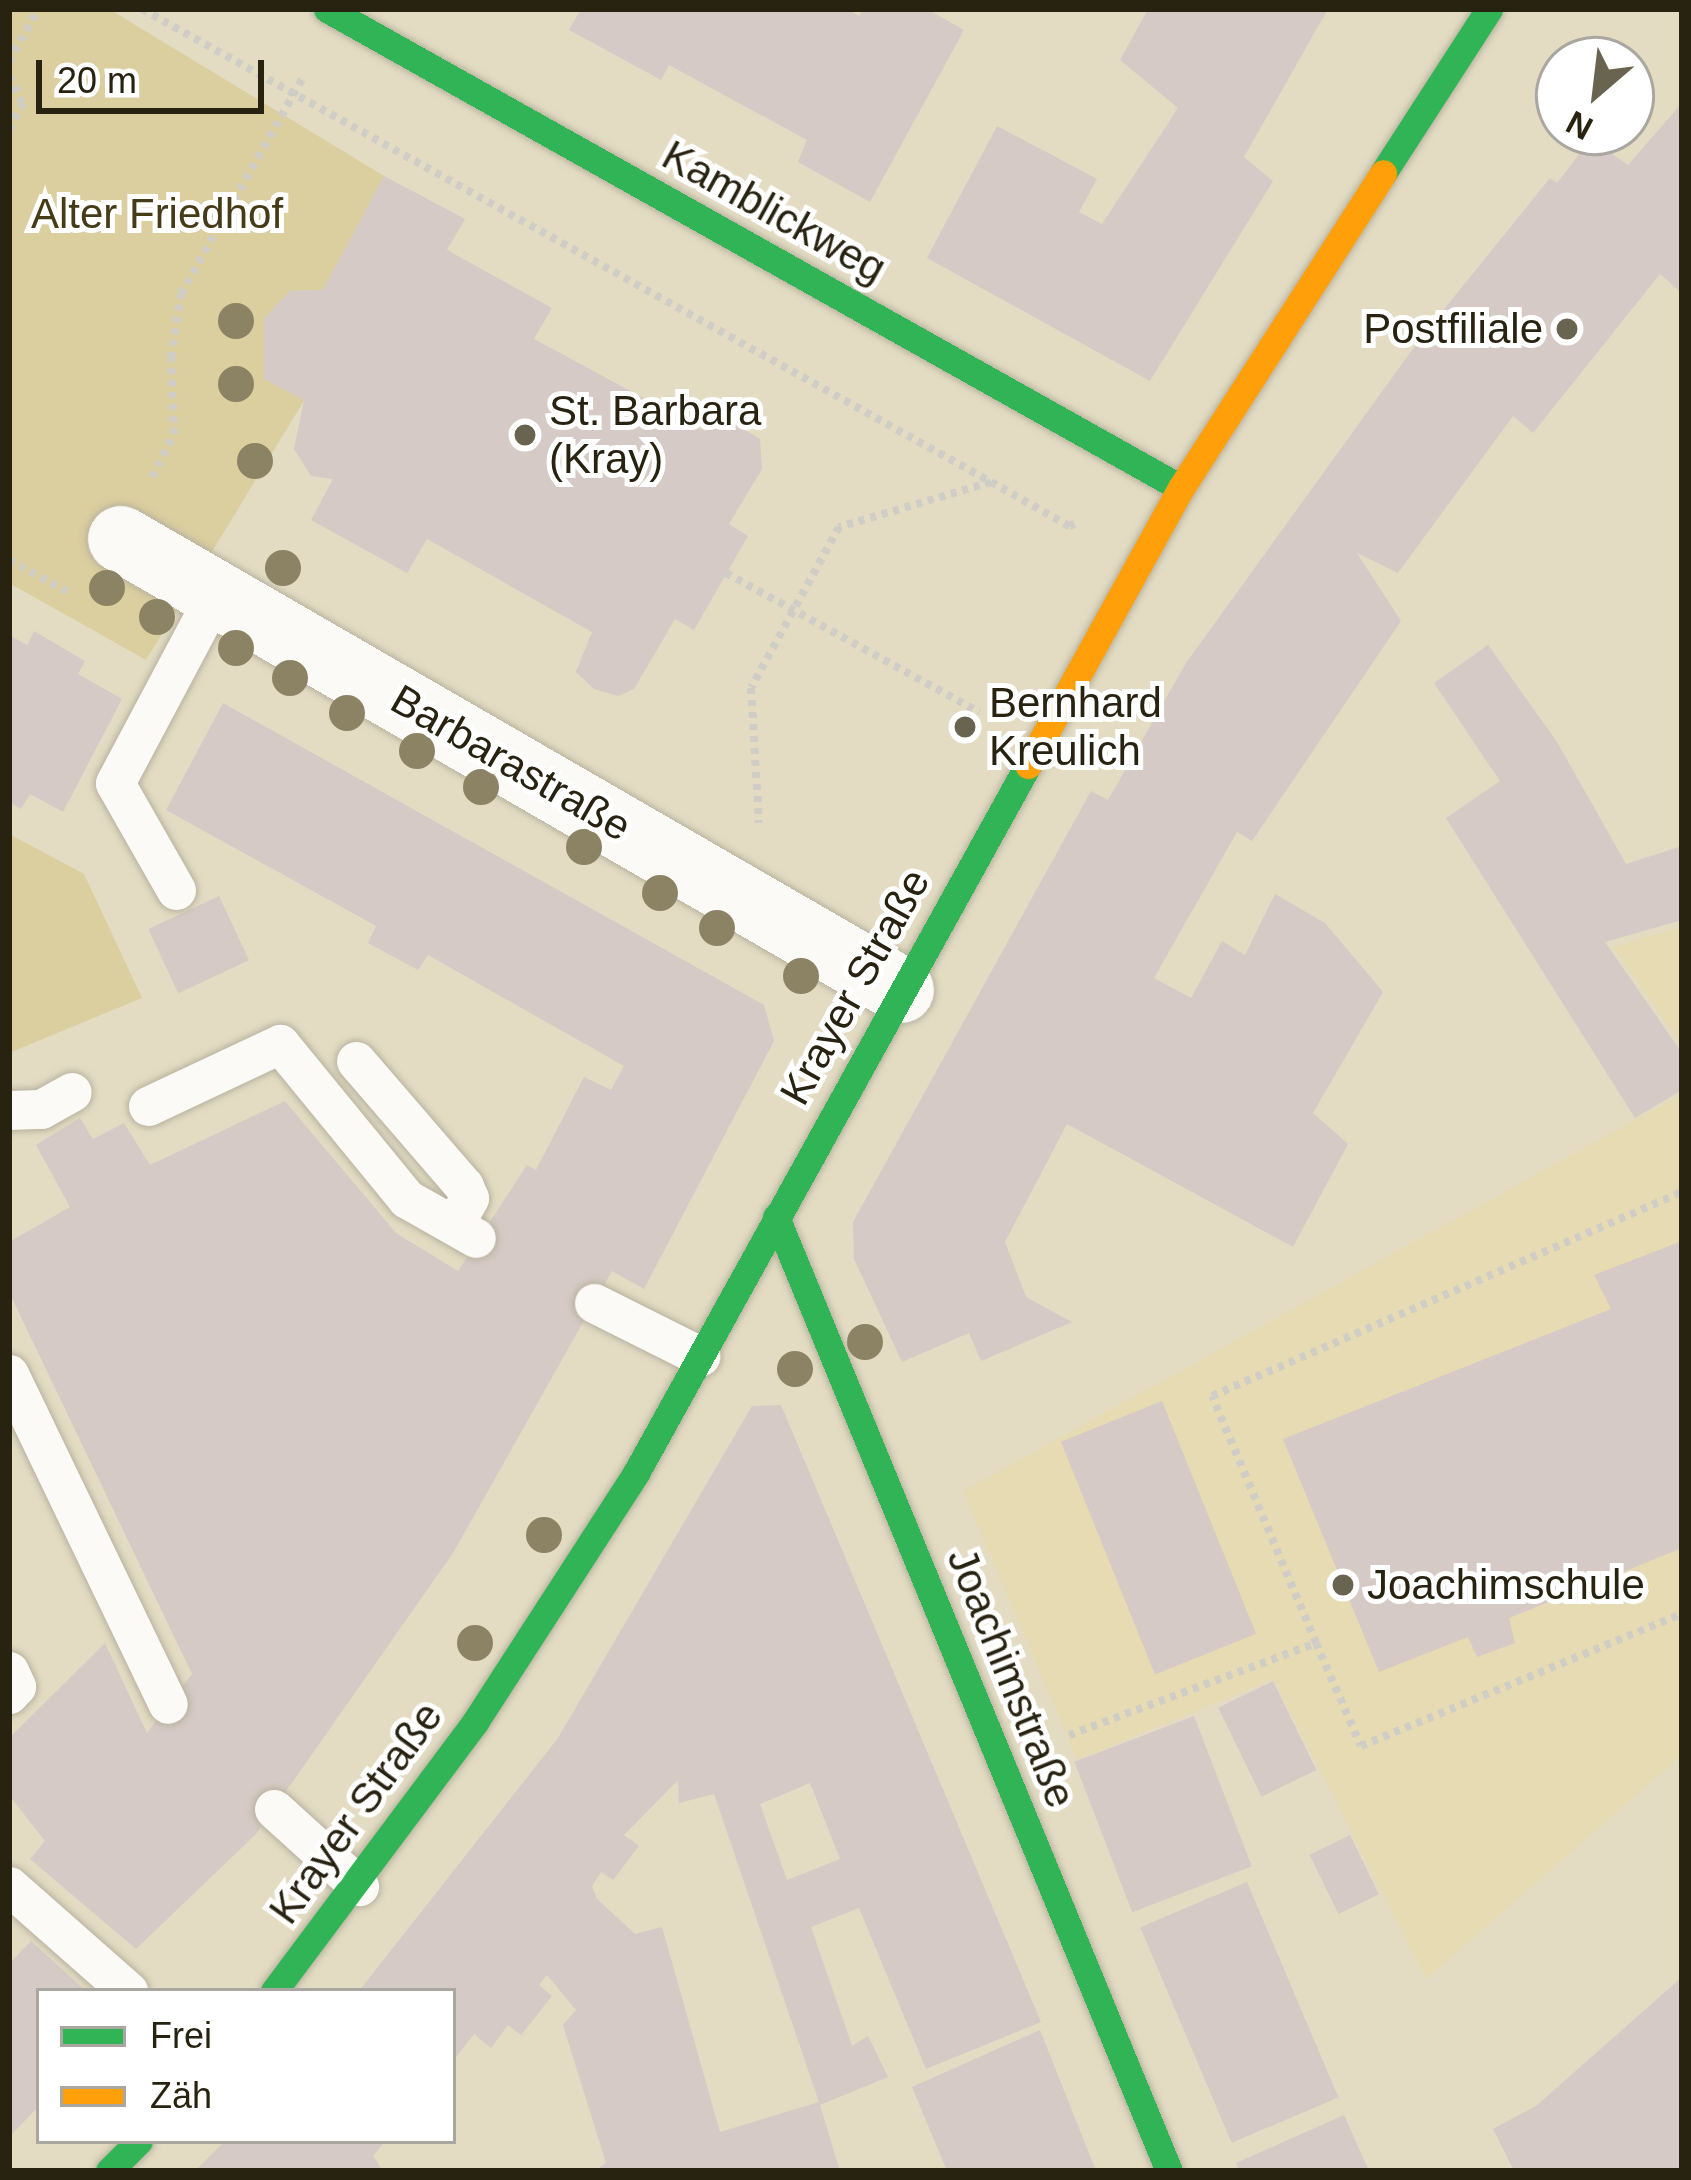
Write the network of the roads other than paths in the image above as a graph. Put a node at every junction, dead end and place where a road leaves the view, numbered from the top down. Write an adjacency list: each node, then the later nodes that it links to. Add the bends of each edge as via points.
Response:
1 (1489, 9): 3 (main road, Krayer Straße)
2 (332, 12): 3 (main road, Kamblickweg)
3 (1180, 488): 7 (main road, Krayer Straße)
4 (121, 539): 5 (street, Barbarastraße)
5 (215, 595): 6 (lane, via 115,783); 7 (street, Barbarastraße)
6 (176, 890)
7 (901, 990): 12 (main road, Krayer Straße)
8 (356, 1061): 10 (lane, via 464,1186 465,1232 406,1199 280,1044)
9 (72, 1092): 11 (lane, via 41,1109)
10 (148, 1106)
11 (9, 1110)
12 (776, 1217): 14 (main road, Krayer Straße); 26 (main road, Joachimstraße)
13 (594, 1303): 14 (lane)
14 (700, 1356): 21 (main road, Krayer Straße, via 558,1599)
15 (9, 1374): 18 (lane)
16 (9, 1671): 17 (lane, via 16,1686)
17 (9, 1694)
18 (168, 1704)
19 (274, 1809): 21 (lane)
20 (9, 1886): 22 (lane)
21 (359, 1886): 23 (main road, Krayer Straße)
22 (125, 1988)
23 (276, 1988)
24 (136, 2144): 25 (main road)
25 (109, 2171)
26 (1169, 2171)

